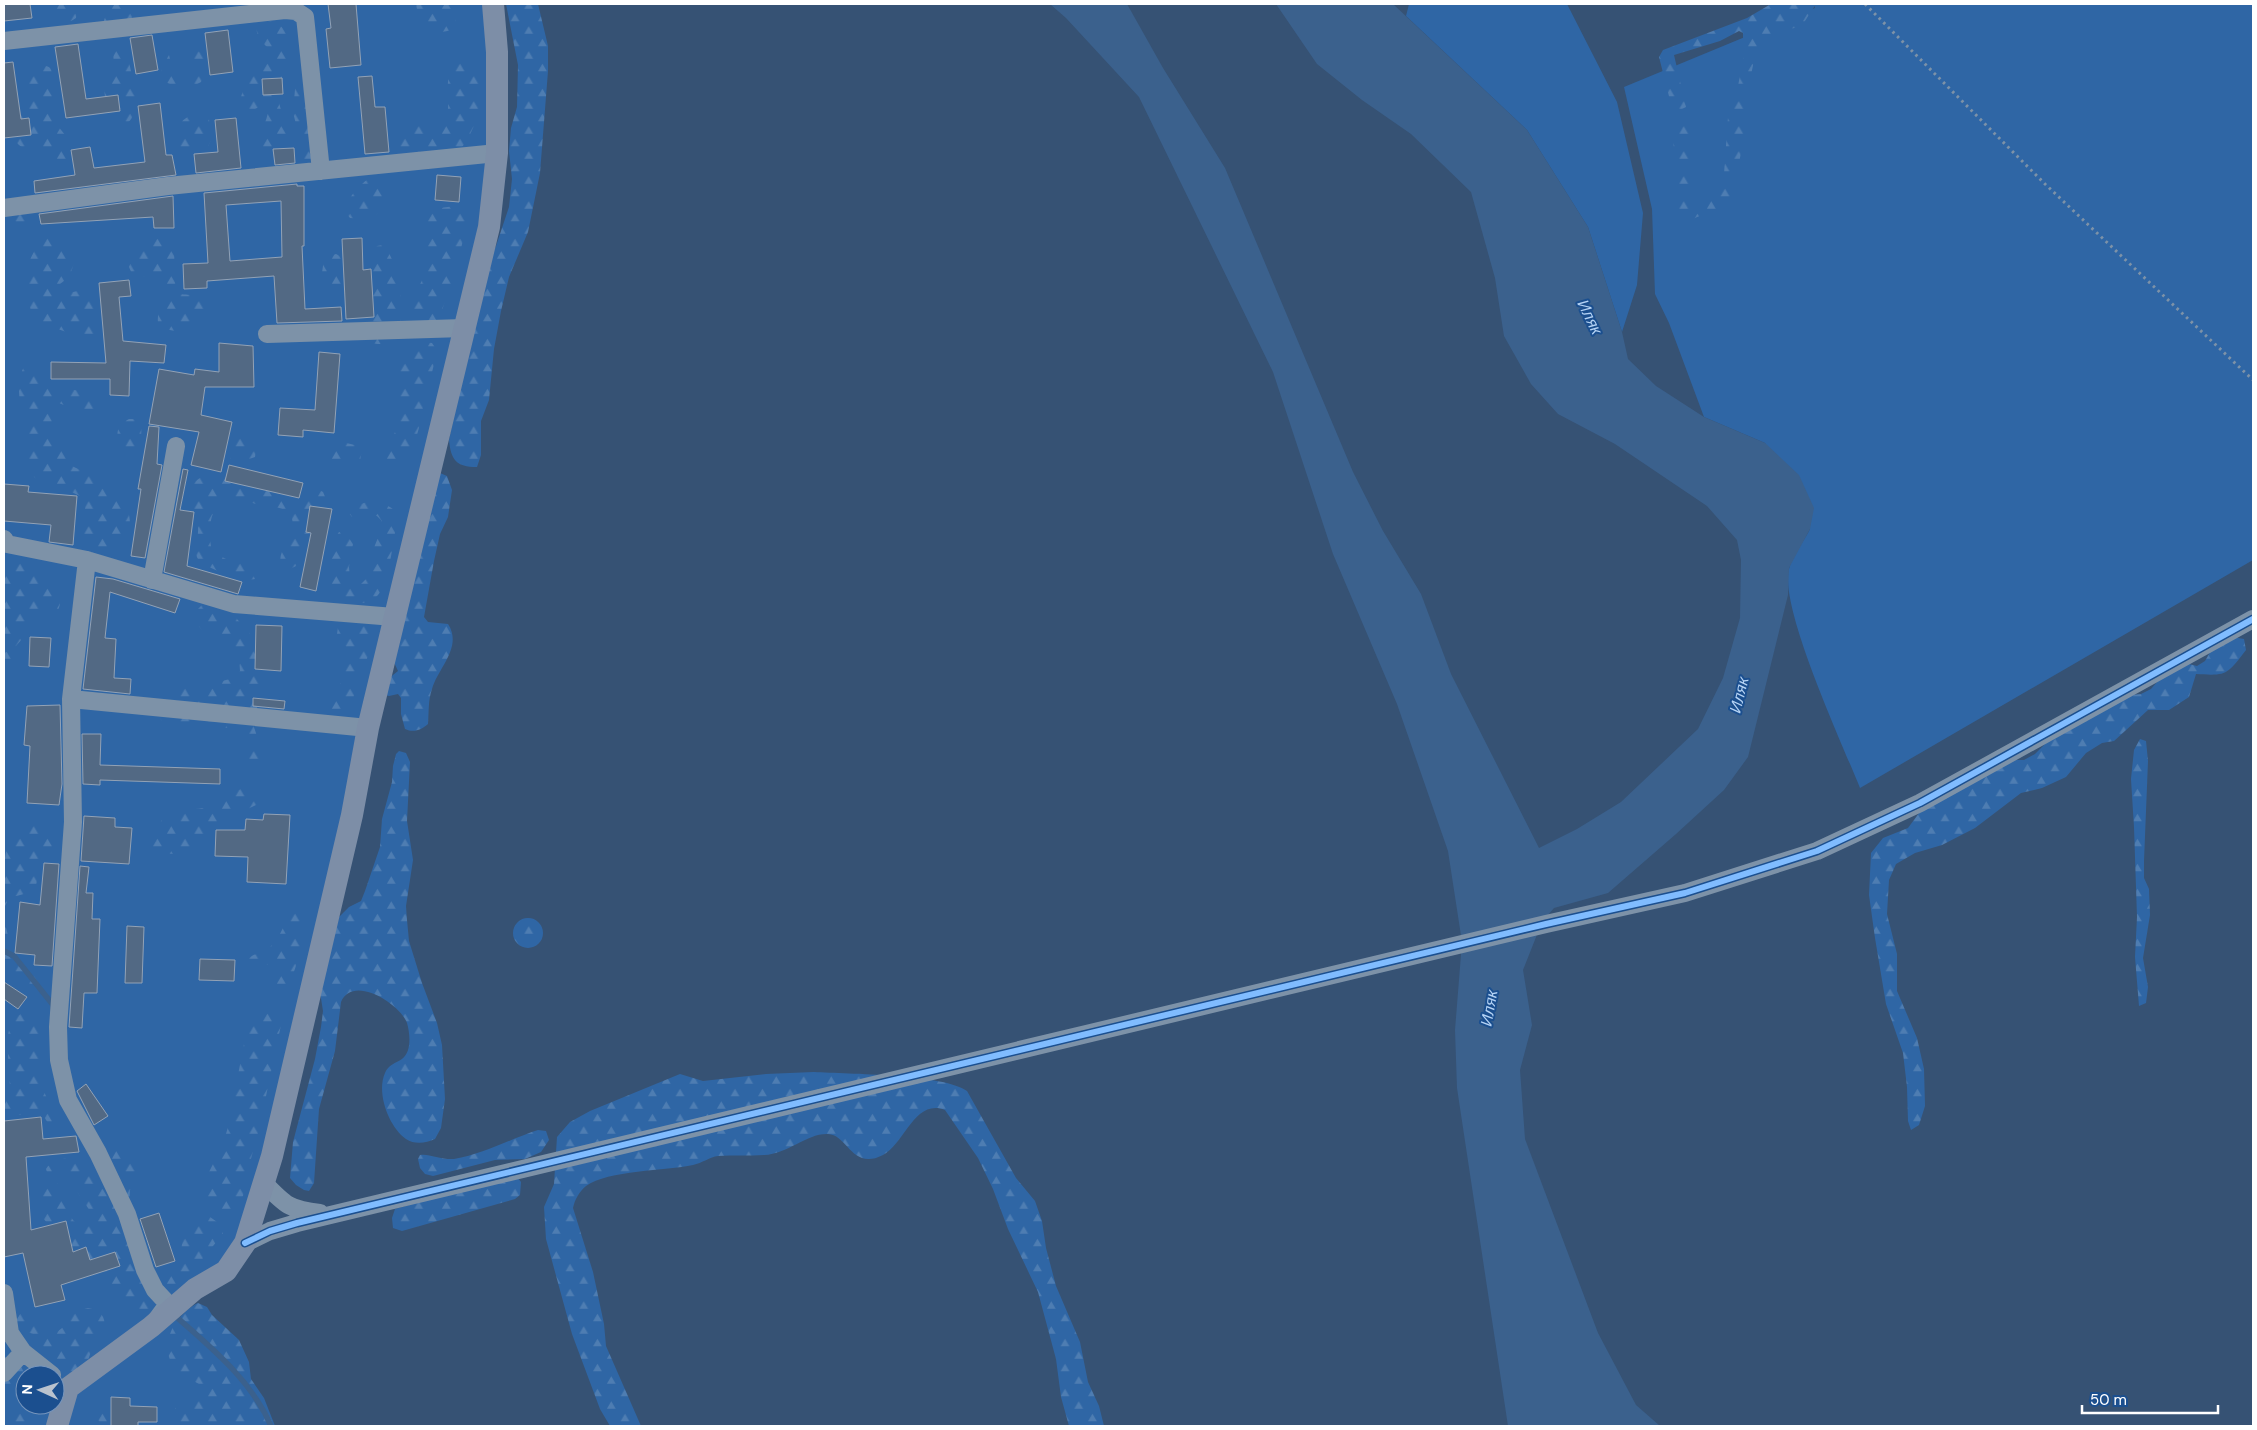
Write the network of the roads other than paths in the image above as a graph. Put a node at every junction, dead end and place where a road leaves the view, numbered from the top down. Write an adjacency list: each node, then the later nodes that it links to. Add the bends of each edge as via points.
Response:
1 (493, 4): 3 (main road, via 497,52)
2 (4, 41): 4 (street, via 296,11 305,17)
3 (497, 153): 4 (street); 6 (main road, via 489,227)
4 (321, 171): 5 (street)
5 (4, 208)
6 (464, 328): 7 (street); 12 (main road)
7 (267, 334)
8 (176, 446): 11 (street)
9 (5, 542): 10 (street)
10 (87, 560): 11 (street); 14 (street)
11 (152, 580): 12 (street, via 234,604)
12 (394, 617): 15 (main road)
13 (2253, 619): 17 (street, via 1920,803 1817,851 1685,894 1322,977)
14 (71, 699): 15 (street); 20 (street, via 73,822 59,1060 68,1100 119,1197 148,1277 168,1304)
15 (368, 728): 16 (main road, via 352,815)
16 (264, 1183): 17 (street, via 282,1202 298,1210); 18 (main road)
17 (333, 1214): 18 (street, via 270,1231)
18 (246, 1244): 20 (main road, via 226,1271 195,1289)
19 (4, 1293): 21 (street)
20 (151, 1327): 25 (main road)
21 (7, 1332): 22 (street)
22 (23, 1352): 23 (street); 24 (street)
23 (39, 1365)
24 (4, 1373)
25 (65, 1376)

